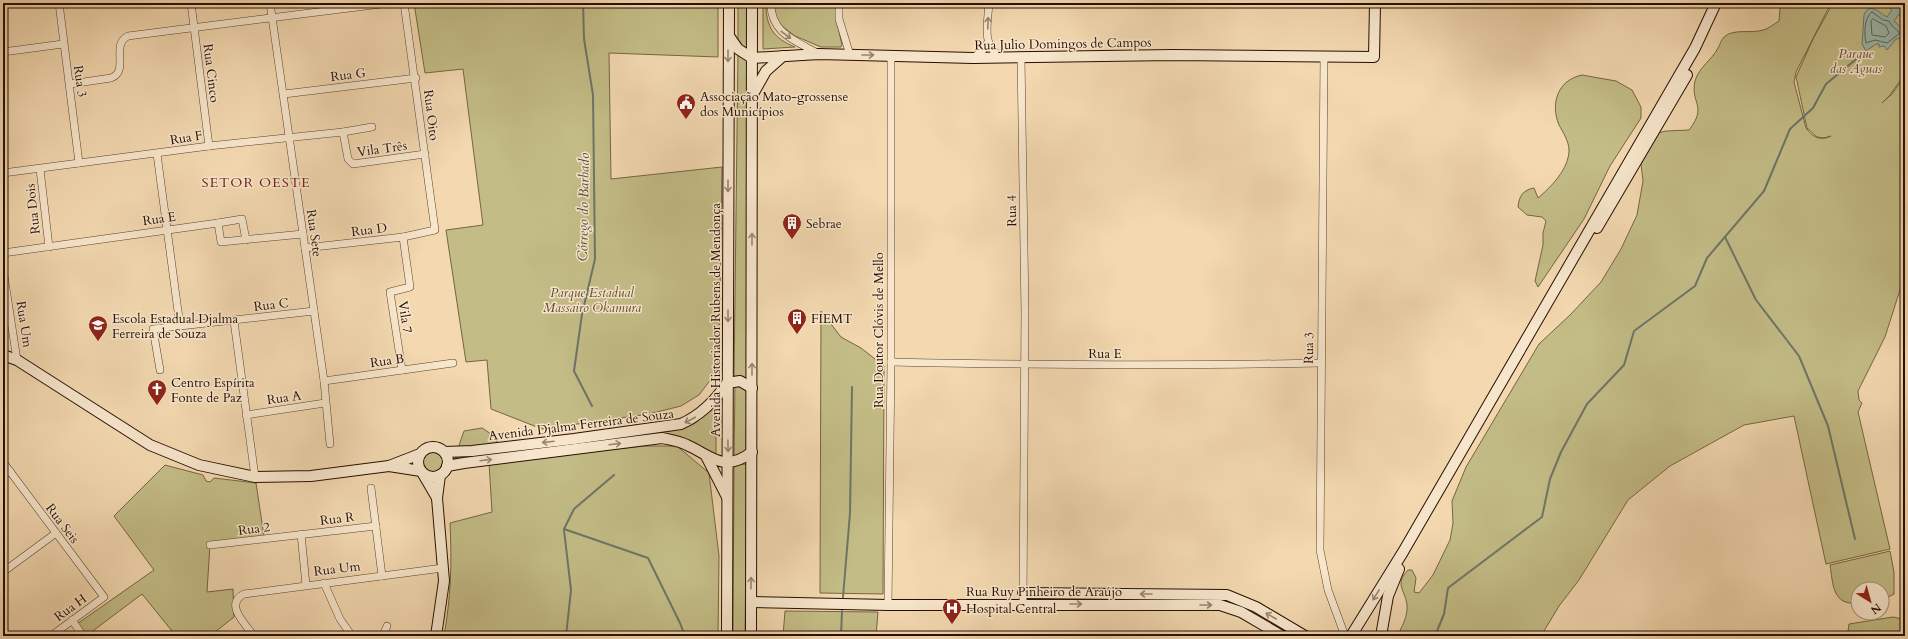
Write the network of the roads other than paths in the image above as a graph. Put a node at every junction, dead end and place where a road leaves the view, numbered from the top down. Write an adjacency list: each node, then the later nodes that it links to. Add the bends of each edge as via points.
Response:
1 (59, 3): 18 (street, Rua 3)
2 (191, 3): 15 (street, Rua Cinco)
3 (270, 3): 14 (street, Rua Sete)
4 (388, 3): 14 (street)
5 (404, 3): 29 (street, Rua Oito)
6 (729, 3): 16 (street, Avenida Historiador Rubens de Mendonça)
7 (752, 3): 27 (street)
8 (771, 3): 20 (street, one-way to 20, via 771,16 780,30)
9 (839, 3): 21 (street, via 839,20)
10 (989, 3): 17 (street, one-way to 10)
11 (1375, 3): 25 (street, Rua Julio Domingos de Campos, via 1374,57)
12 (1716, 3): 113 (street, one-way to 113, via 1695,48 1403,552)
13 (1722, 3): 114 (street, via 1712,29 1677,92 1399,568 1388,596)
14 (272, 17): 15 (street); 31 (street, Rua Sete)
15 (194, 27): 30 (street, via 137,34 122,40 119,49 120,69 116,75); 36 (street, Rua Cinco)
16 (728, 36): 27 (street, via 738,48); 64 (street, Avenida Historiador Rubens de Mendonça, one-way to 64)
17 (988, 42): 26 (street, via 993,52); 28 (street)
18 (63, 44): 19 (street); 30 (street, Rua 3)
19 (3, 52)
20 (818, 54): 21 (street, Rua Julio Domingos de Campos); 23 (street, Rua Julio Domingos de Campos)
21 (850, 55): 22 (street, Rua Julio Domingos de Campos, one-way to 22)
22 (891, 55): 28 (street, Rua Julio Domingos de Campos); 57 (street, Rua Doutor Clóvis de Mello)
23 (783, 56): 27 (street, Rua Julio Domingos de Campos); 32 (street, via 766,71)
24 (1021, 56): 25 (street, Rua Julio Domingos de Campos); 26 (street, Rua Julio Domingos de Campos); 60 (street, Rua 4)
25 (1324, 56): 59 (street, Rua 3)
26 (1004, 57): 28 (street, Rua Julio Domingos de Campos)
27 (752, 58): 32 (street)
28 (973, 58)
29 (416, 78): 31 (street, Rua G); 38 (street, Rua Oito)
30 (70, 84): 39 (street, Rua 3)
31 (284, 94): 35 (street, Rua Sete)
32 (752, 95): 65 (street, one-way to 32)
33 (372, 127): 34 (street, Rua F)
34 (343, 132): 35 (street, Rua F); 38 (street, Vila Três, via 348,159 353,164)
35 (289, 137): 36 (street, Rua F); 45 (street, Rua Sete)
36 (209, 146): 37 (street, Rua F)
37 (157, 154): 39 (street, Rua F); 43 (street)
38 (425, 154): 44 (street, Rua Oito)
39 (79, 163): 40 (street, Rua F)
40 (40, 169): 41 (street, Rua F); 48 (street, Rua Dois)
41 (3, 172)
42 (218, 223): 43 (street, Rua E); 47 (street, via 221,242); 47 (street, Rua E, via 242,219)
43 (166, 229): 48 (street, Rua E); 54 (street)
44 (435, 230): 46 (street, Rua D)
45 (303, 234): 47 (street); 49 (street, Rua Sete)
46 (403, 237): 49 (street, Rua D); 62 (street, Vila 7, via 410,287 390,292)
47 (246, 240)
48 (49, 247): 50 (street, Rua E)
49 (305, 248): 52 (street, Rua Sete)
50 (3, 253)
51 (3, 269): 56 (street, Rua Um)
52 (314, 310): 53 (street, Rua C); 63 (street, Rua Sete)
53 (234, 321): 54 (street, Rua C); 67 (street)
54 (180, 326): 61 (street, Rua C, via 154,330)
55 (3, 355): 56 (street, Avenida Djalma Ferreira de Souza)
56 (17, 360): 82 (street, Avenida Djalma Ferreira de Souza, via 150,445 199,465)
57 (891, 362): 60 (street, Rua E); 99 (street, Rua Doutor Clóvis de Mello)
58 (453, 363): 62 (street, Rua B)
59 (1320, 363): 60 (street, Rua E, via 1212,366); 112 (street, Rua 3, via 1320,550 1328,590)
60 (1024, 364): 95 (street, Rua 4)
61 (160, 370)
62 (402, 370): 63 (street, Rua B)
63 (324, 380): 66 (street, Rua Sete)
64 (727, 383): 65 (street, via 740,382); 69 (street, Avenida Djalma Ferreira de Souza, one-way to 69, via 707,407 694,418 681,424); 75 (street, Avenida Historiador Rubens de Mendonça, one-way to 75)
65 (752, 388): 71 (street)
66 (325, 403): 67 (street, Rua A); 68 (street, Rua Sete)
67 (246, 415): 82 (street)
68 (330, 444)
69 (575, 444): 70 (street, Avenida Djalma Ferreira de Souza, one-way to 70); 73 (street, Avenida Djalma Ferreira de Souza, one-way to 73, via 662,438 687,444); 77 (street, Avenida Djalma Ferreira de Souza, one-way to 69)
70 (445, 452): 72 (street, Avenida Djalma Ferreira de Souza, via 430,447); 77 (street)
71 (752, 452): 75 (street); 97 (street, one-way to 71)
72 (420, 454): 76 (street, Avenida Djalma Ferreira de Souza); 79 (street, via 417,462)
73 (706, 456): 75 (street, Avenida Djalma Ferreira de Souza, via 717,462); 85 (street)
74 (3, 462): 78 (street, Rua Seis)
75 (728, 463): 85 (street, Avenida Historiador Rubens de Mendonça)
76 (389, 466): 79 (street, Avenida Djalma Ferreira de Souza); 82 (street, Avenida Djalma Ferreira de Souza, via 311,476)
77 (448, 466): 80 (street)
78 (10, 471): 81 (street); 87 (street, Rua Seis)
79 (422, 473): 80 (street, Avenida Djalma Ferreira de Souza, via 431,477); 84 (street)
80 (440, 475): 84 (street)
81 (3, 476)
82 (255, 477)
83 (371, 488): 86 (street)
84 (437, 498): 90 (street)
85 (728, 498): 108 (street, Avenida Historiador Rubens de Mendonça)
86 (376, 526): 88 (street, Rua R); 92 (street)
87 (56, 533): 91 (street); 96 (street, Rua Seis)
88 (301, 534): 89 (street, Rua 2); 94 (street)
89 (210, 545)
90 (443, 568): 92 (street, Rua Um); 107 (street, via 443,591)
91 (3, 572)
92 (382, 576): 93 (street, Rua Um)
93 (324, 582): 94 (street, Rua Um); 105 (street, via 340,619)
94 (306, 585): 104 (street, Rua Um, via 244,594 236,601 237,612)
95 (1023, 593): 98 (street, Rua 4); 111 (street, Rua Ruy Pinheiro de Araújo, one-way to 95, via 1251,605 1227,595)
96 (104, 597): 100 (street, Rua H)
97 (751, 602): 99 (street, Rua Ruy Pinheiro de Araújo); 109 (street)
98 (1023, 604): 99 (street, Rua Ruy Pinheiro de Araújo); 110 (street, Rua Ruy Pinheiro de Araújo, one-way to 110, via 1220,605 1241,612)
99 (888, 605)
100 (72, 620): 102 (street, Rua H); 103 (street)
101 (387, 626): 106 (street)
102 (50, 636)
103 (83, 636)
104 (254, 636)
105 (352, 636)
106 (383, 636)
107 (436, 636)
108 (727, 636)
109 (751, 636)
110 (1282, 636)
111 (1305, 636)
112 (1344, 636)
113 (1351, 636)
114 (1381, 636)

